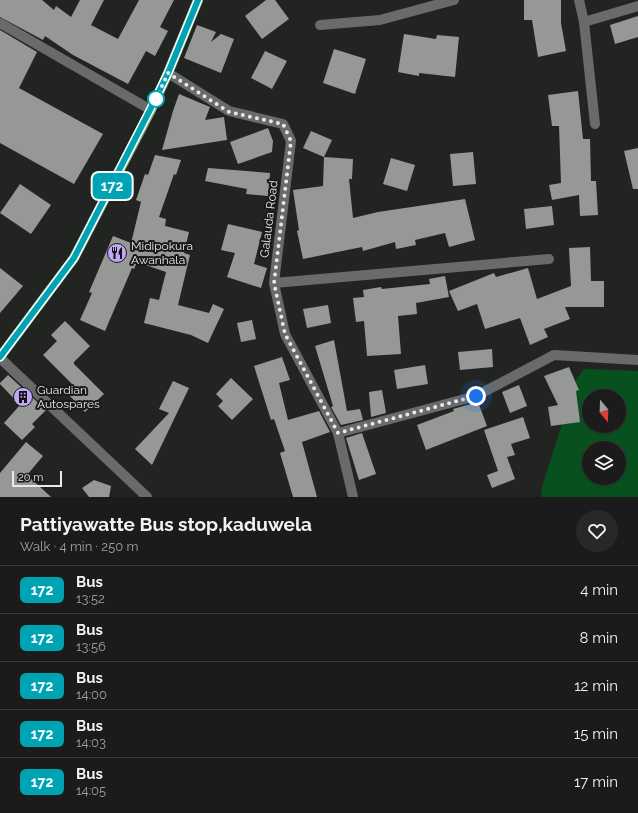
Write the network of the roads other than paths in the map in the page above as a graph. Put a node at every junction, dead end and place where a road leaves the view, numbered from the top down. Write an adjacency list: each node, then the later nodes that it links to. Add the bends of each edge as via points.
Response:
1 (198, 0): 8 (main road)
2 (454, 0): 7 (street, via 380,20)
3 (578, 0): 5 (street)
4 (638, 6): 5 (street)
5 (584, 22): 10 (street)
6 (0, 23): 9 (street)
7 (320, 25)
8 (168, 73): 9 (main road); 12 (street, Galauda Road, via 229,112 283,124 291,141)
9 (150, 110): 13 (main road, via 74,258)
10 (595, 124)
11 (549, 259): 12 (street)
12 (274, 283): 15 (street, Galauda Road, via 285,334)
13 (0, 358): 16 (street)
14 (638, 360): 15 (street, via 554,355 476,396)
15 (338, 433): 17 (street, Galauda Road)
16 (147, 497)
17 (353, 497)

